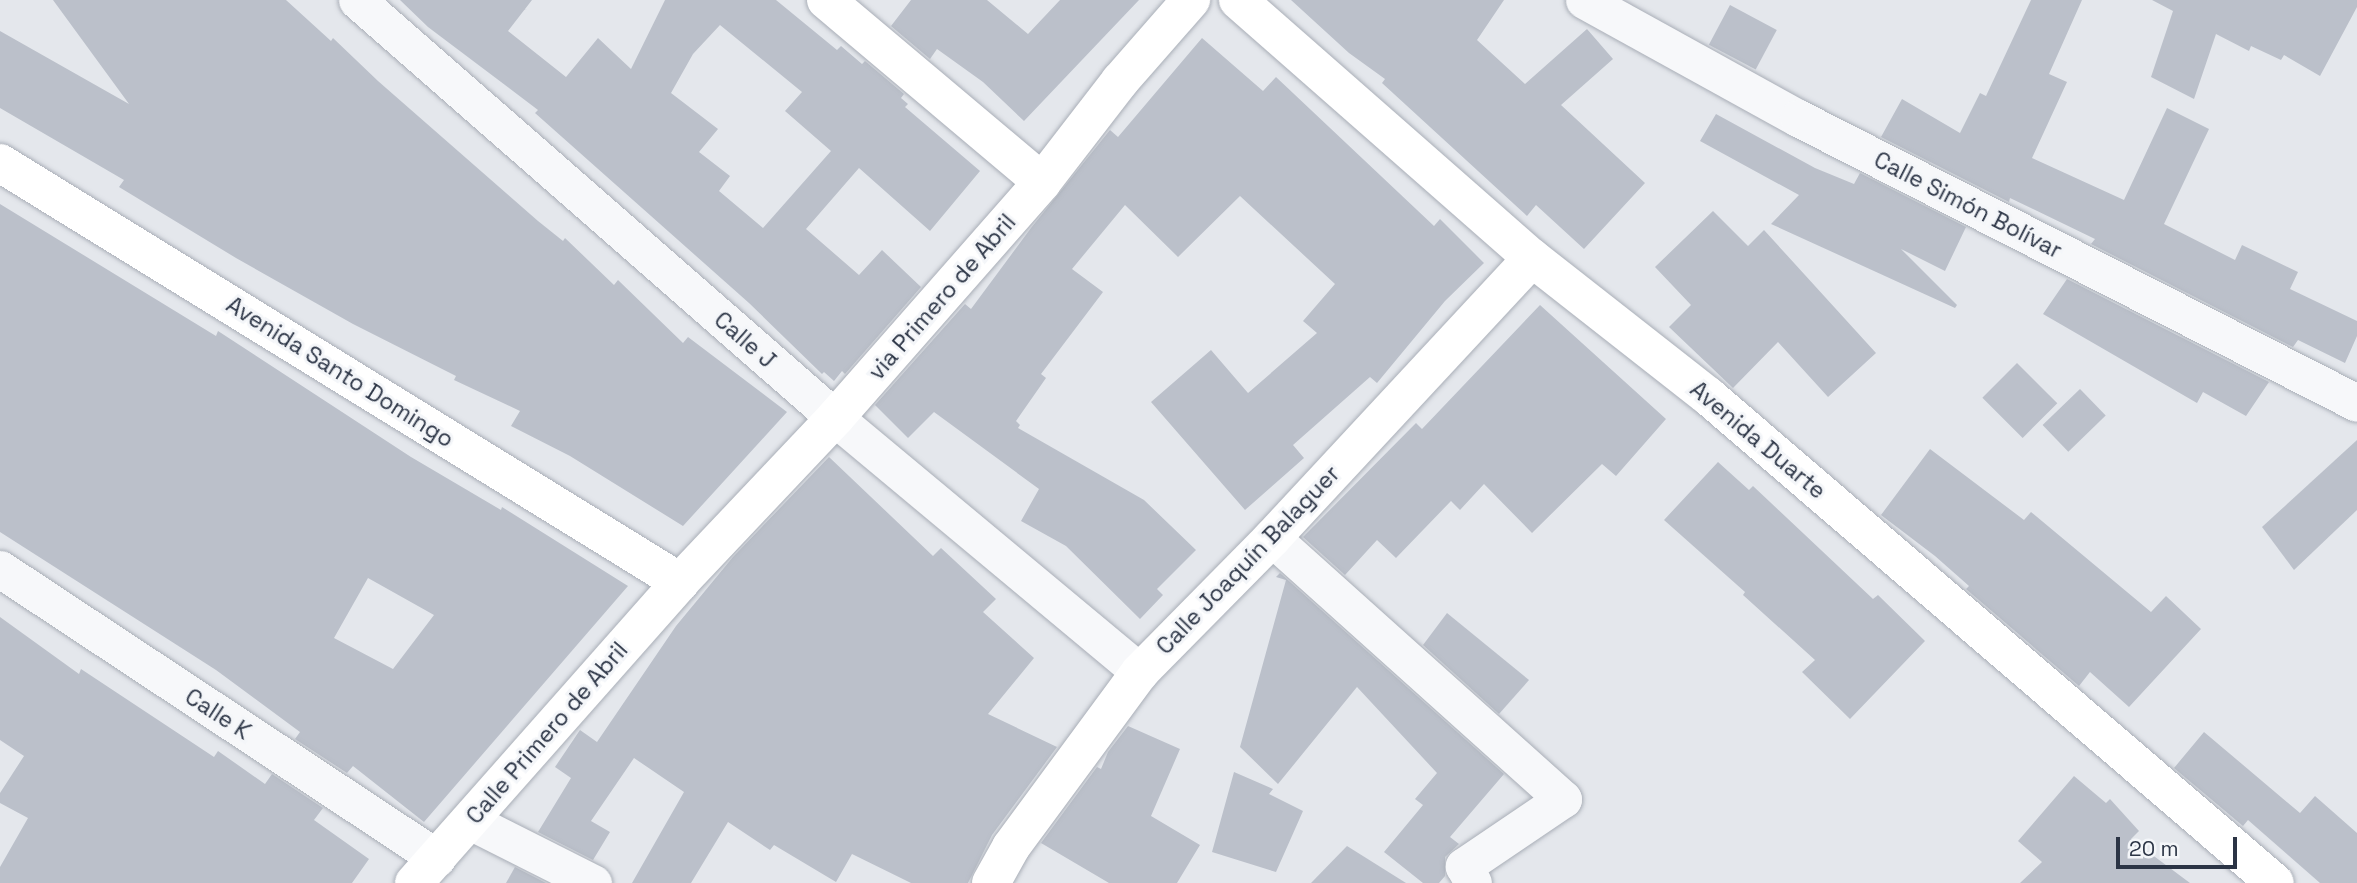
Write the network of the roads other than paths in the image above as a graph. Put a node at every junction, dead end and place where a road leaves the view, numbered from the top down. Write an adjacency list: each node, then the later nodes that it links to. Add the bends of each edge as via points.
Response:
1 (357, 0): 10 (street, Calle J)
2 (826, 0): 7 (main road)
3 (1191, 0): 7 (main road, via Primero de Abril, via 1120,81)
4 (1237, 0): 8 (main road, Avenida Duarte)
5 (1584, 0): 9 (street, Calle Simón Bolívar, via 1810,124)
6 (0, 163): 13 (main road, Avenida Santo Domingo)
7 (1042, 183): 10 (main road, via Primero de Abril)
8 (1532, 258): 11 (main road, Calle Joaquín Balaguer); 20 (main road, Avenida Duarte, via 1708,396)
9 (2357, 403)
10 (835, 418): 13 (main road, via Primero de Abril); 14 (street, Calle J)
11 (1272, 538): 14 (main road, Calle Joaquín Balaguer); 19 (street, via 1563,799 1464,866)
12 (0, 569): 16 (street, Calle K)
13 (680, 582): 15 (main road, Calle Primero de Abril)
14 (1140, 672): 18 (main road, Calle Joaquín Balaguer, via 1011,847)
15 (470, 821): 16 (main road, Calle Primero de Abril); 17 (street)
16 (425, 871)
17 (593, 883)
18 (991, 883)
19 (1473, 883)
20 (2275, 883)

